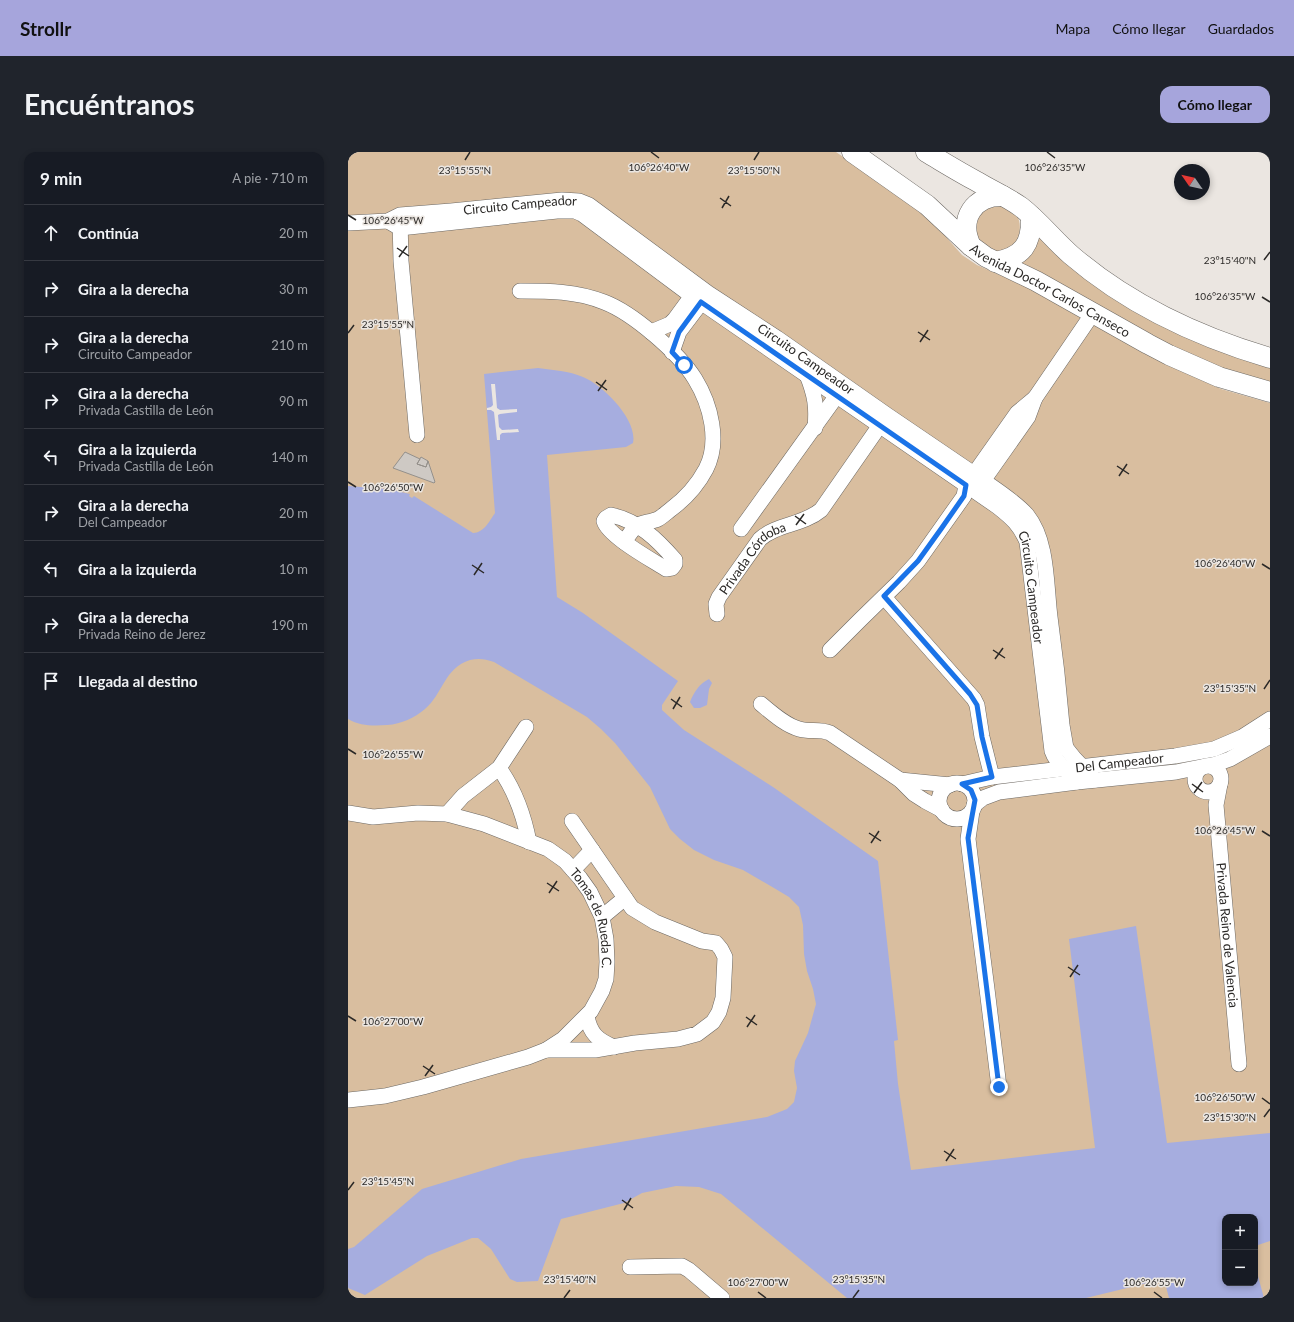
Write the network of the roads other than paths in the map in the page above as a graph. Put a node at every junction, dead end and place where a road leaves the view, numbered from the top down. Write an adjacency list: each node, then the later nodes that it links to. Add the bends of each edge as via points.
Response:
1 (852, 152): 7 (main road, Avenida Doctor Carlos Canseco, via 927,205)
2 (926, 152): 3 (main road)
3 (1003, 196): 4 (main road); 7 (main road, via 985,198 971,210 966,228)
4 (1031, 216): 8 (main road, via 1029,237 1025,247 1012,258); 14 (main road, via 1071,255 1120,292 1193,330)
5 (396, 221): 6 (street, Circuito Campeador); 10 (street, Circuito Campeador, via 557,211 577,206 582,214); 20 (street)
6 (348, 224)
7 (971, 246): 8 (main road, Avenida Doctor Carlos Canseco)
8 (995, 262): 11 (main road, Avenida Doctor Carlos Canseco, via 1036,280)
9 (520, 292): 12 (street, via 555,291 580,294 605,302)
10 (700, 294): 12 (street, via 670,324); 13 (street, via 679,332); 15 (street, Circuito Campeador); 16 (street, Circuito Campeador, via 777,338)
11 (1093, 313): 17 (main road, Avenida Doctor Carlos Canseco, via 1197,368 1245,386); 21 (street, via 1035,398 1028,417)
12 (651, 332): 13 (street)
13 (672, 352): 23 (street, via 695,379 705,399 713,443 706,468 698,484 684,499)
14 (1270, 358)
15 (807, 375): 16 (street, Circuito Campeador); 19 (street, via 815,400)
16 (841, 390): 18 (street, Circuito Campeador); 19 (street)
17 (1270, 392)
18 (884, 421): 21 (street, Circuito Campeador); 30 (street, Privada Córdoba, via 821,510 813,516 767,533 760,540 719,597 716,604)
19 (815, 428): 25 (street)
20 (417, 435)
21 (973, 486): 22 (street, Circuito Campeador, via 998,507); 29 (street, via 918,561)
22 (1022, 518): 31 (street, Circuito Campeador, via 1035,527 1040,538); 32 (street, Circuito Campeador)
23 (658, 519): 24 (street); 26 (street)
24 (638, 525): 26 (street); 27 (street); 27 (street, via 619,517 606,518 606,526)
25 (741, 529)
26 (650, 535): 28 (street); 28 (street, via 675,560 672,568 666,569)
27 (624, 542): 28 (street)
28 (637, 551)
29 (884, 596): 33 (street); 48 (street, via 974,699)
30 (717, 614)
31 (1050, 617): 32 (street); 42 (street, Circuito Campeador, via 1066,748)
32 (1035, 618): 39 (street, Circuito Campeador)
33 (830, 650)
34 (761, 704): 49 (street, Del Campeador, via 799,729 830,733)
35 (1270, 719): 38 (street, Del Campeador, via 1242,737)
36 (526, 727): 44 (street)
37 (1270, 736): 41 (street, Del Campeador)
38 (1214, 749): 40 (street, Del Campeador); 43 (street)
39 (1052, 751): 45 (street, Circuito Campeador); 46 (street)
40 (1185, 754): 42 (street, Del Campeador); 43 (street)
41 (1240, 754): 43 (street, Del Campeador); 52 (street, Del Campeador, via 1232,762)
42 (1082, 766): 45 (street, Del Campeador); 50 (street, Circuito Campeador)
43 (1205, 767): 47 (street, Del Campeador); 52 (street, via 1214,768 1219,772); 54 (street, via 1196,776)
44 (499, 768): 58 (street, via 464,796); 62 (street, via 508,781 524,819)
45 (1066, 769): 46 (street, Del Campeador); 51 (street, Circuito Campeador)
46 (1038, 772): 48 (street, Del Campeador)
47 (1176, 772): 50 (street, Del Campeador); 54 (street, Del Campeador)
48 (992, 777): 53 (street, Del Campeador)
49 (900, 780): 53 (street, Del Campeador); 59 (street, Del Campeador, via 914,794)
50 (1095, 780): 51 (street, Del Campeador)
51 (1077, 782): 56 (street, Del Campeador, via 999,792 983,798)
52 (1220, 783): 54 (street, via 1213,791); 55 (street, Privada Reino de Valencia)
53 (956, 785): 56 (street, via 971,790 974,795); 59 (street, via 945,788 940,799 940,805)
54 (1200, 788): 55 (street, via 1212,796)
55 (1216, 805): 70 (street, Privada Reino de Valencia)
56 (973, 808): 59 (street, via 963,818 957,819); 61 (street)
57 (348, 813): 58 (street, Tomas de Rueda C., via 373,817 418,813)
58 (447, 814): 62 (street, Tomas de Rueda C., via 484,824)
59 (946, 814): 61 (street, Del Campeador)
60 (572, 821): 63 (street)
61 (968, 838): 71 (street)
62 (529, 842): 64 (street, Tomas de Rueda C., via 548,849)
63 (592, 850): 64 (street); 65 (street)
64 (573, 870): 66 (street, Tomas de Rueda C., via 590,892)
65 (625, 898): 66 (street); 68 (street, via 632,908 655,922 702,941 716,943 725,957 723,998 713,1022 697,1034)
66 (602, 917): 67 (street, Tomas de Rueda C., via 606,939 606,979)
67 (587, 1016): 68 (street, via 589,1027 600,1041); 69 (street, Tomas de Rueda C., via 563,1039)
68 (614, 1047): 69 (street, via 595,1050)
69 (546, 1050): 72 (street, Tomas de Rueda C., via 423,1087 385,1096)
70 (1239, 1064)
71 (999, 1087)
72 (348, 1100)
73 (630, 1267): 74 (street, via 682,1266)
74 (722, 1298)

